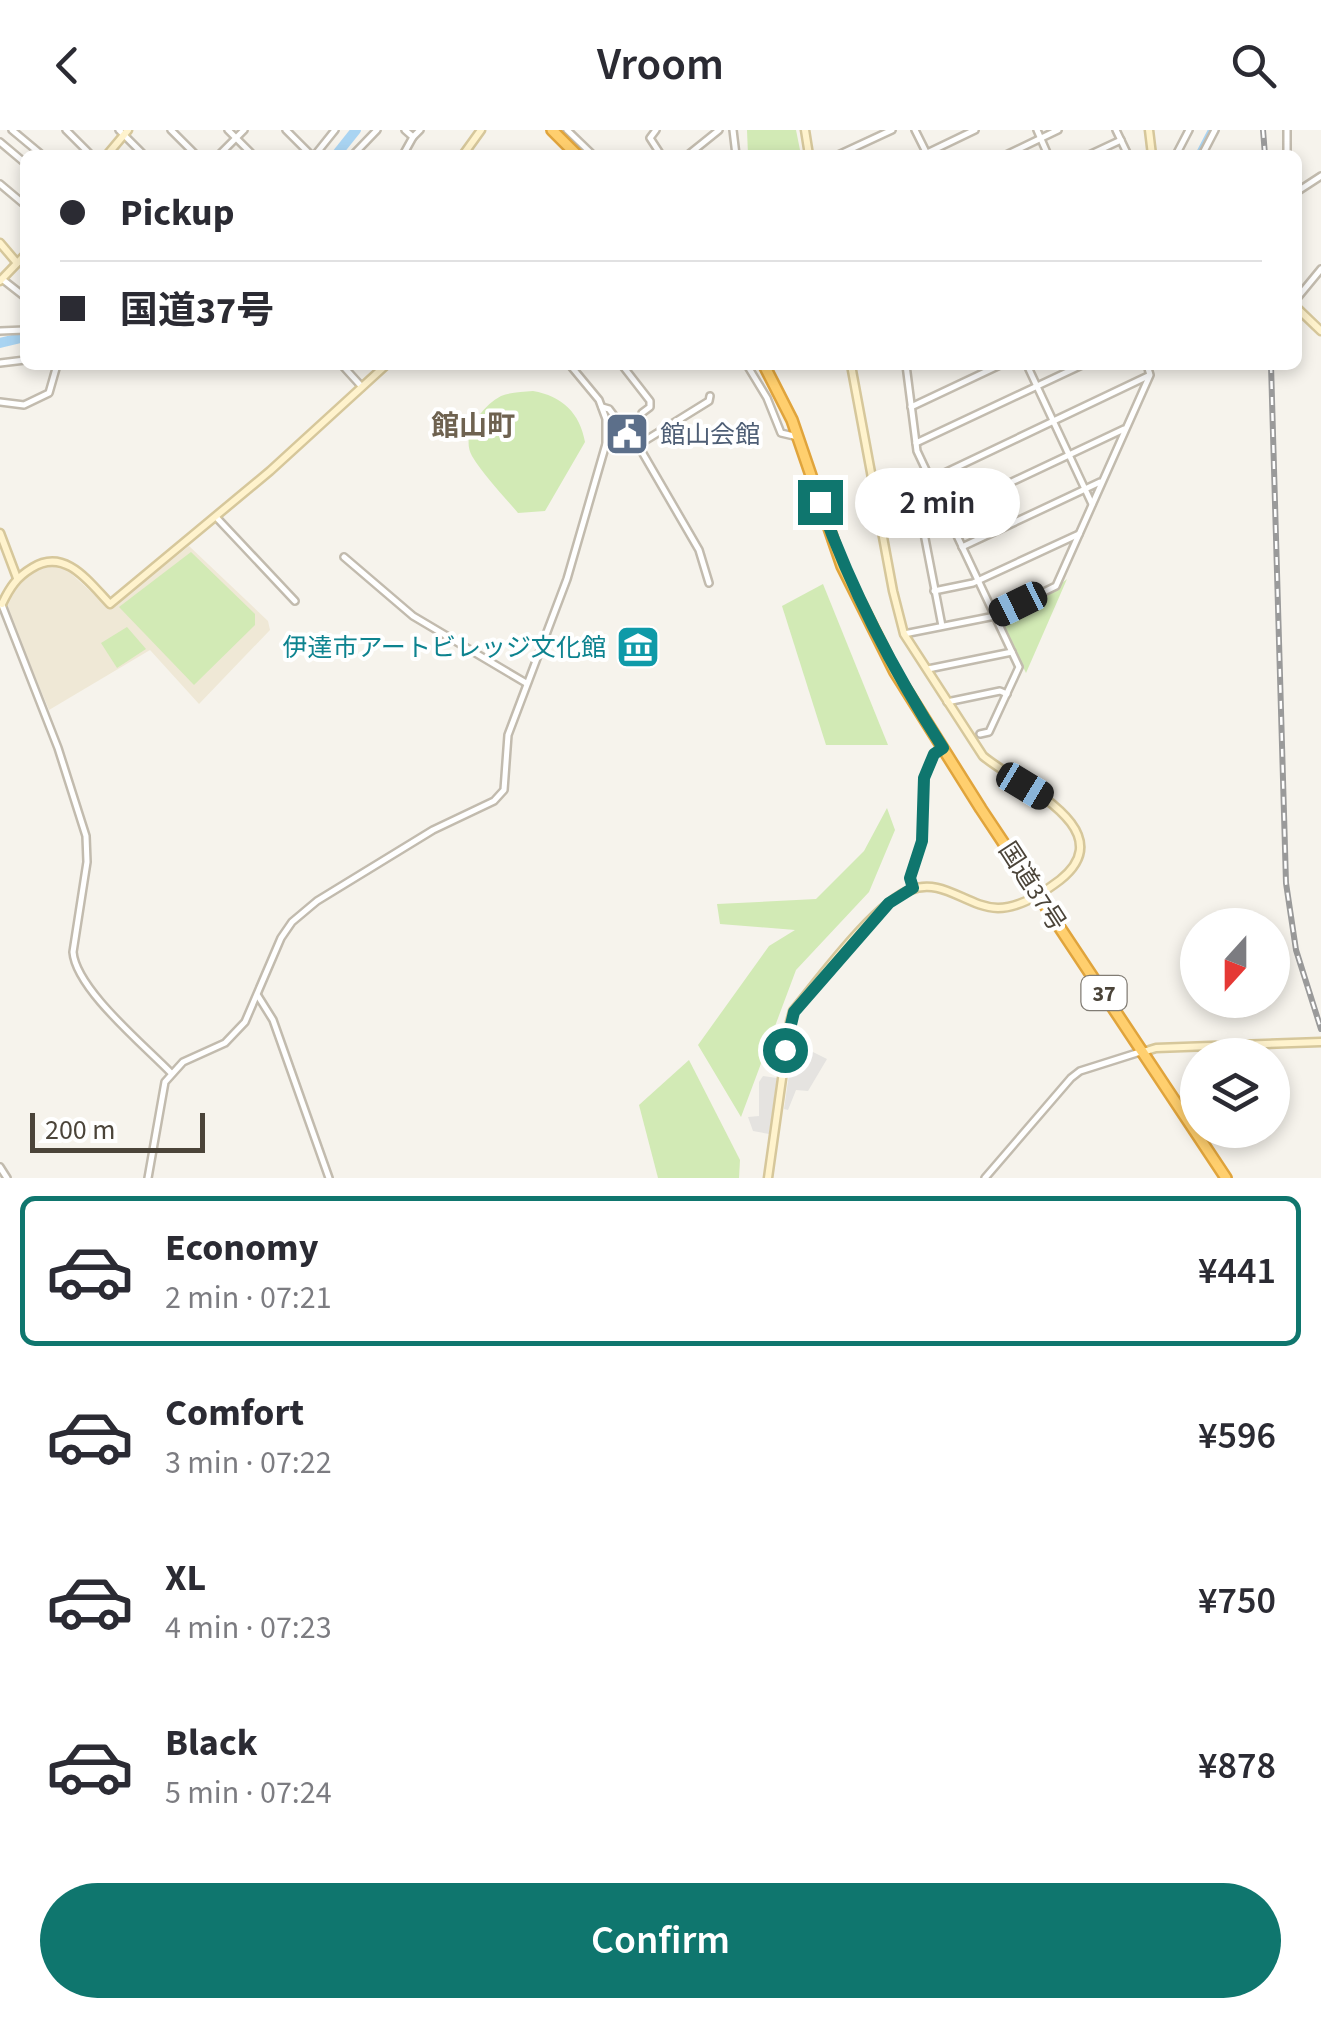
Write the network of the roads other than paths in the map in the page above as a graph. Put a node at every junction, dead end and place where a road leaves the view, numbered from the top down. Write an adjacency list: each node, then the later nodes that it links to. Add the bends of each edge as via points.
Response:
1 (12, 130): 24 (street)
2 (66, 130): 25 (street)
3 (171, 130): 26 (street)
4 (228, 130): 20 (street)
5 (244, 130): 20 (street)
6 (286, 130): 29 (street)
7 (336, 130): 30 (street)
8 (377, 130): 31 (street)
9 (404, 130): 19 (street)
10 (420, 130): 19 (street)
11 (552, 130): 33 (highway)
12 (566, 130): 34 (street)
13 (719, 130): 35 (street)
14 (892, 130): 36 (street)
15 (976, 130): 37 (street)
16 (1036, 130): 21 (street)
17 (1058, 130): 21 (street)
18 (1116, 130): 22 (street)
19 (413, 137): 32 (street)
20 (236, 138): 27 (street); 28 (street)
21 (1041, 138): 38 (street); 39 (street)
22 (1121, 140): 40 (street); 41 (street)
23 (0, 142): 42 (street)
24 (36, 150)
25 (87, 150)
26 (191, 150)
27 (225, 150)
28 (248, 150)
29 (308, 150)
30 (318, 150)
31 (358, 150)
32 (406, 150)
33 (571, 150)
34 (587, 150)
35 (694, 150)
36 (849, 150)
37 (934, 150)
38 (1016, 150)
39 (1046, 150)
40 (1100, 150)
41 (1126, 150)
42 (20, 159)
43 (0, 185): 44 (street)
44 (20, 201)
45 (0, 242): 47 (street)
46 (20, 260): 47 (street)
47 (17, 263): 49 (street)
48 (1321, 269): 50 (street)
49 (1, 280)
50 (1302, 292)
51 (1302, 313): 52 (street)
52 (1321, 332)
53 (56, 370): 70 (street, via 49,393 24,405)
54 (347, 370): 68 (street)
55 (381, 370): 68 (street)
56 (576, 370): 71 (street)
57 (626, 370): 73 (street, via 650,401)
58 (750, 370): 77 (street, via 781,432)
59 (766, 370): 77 (highway, 国道37号 / 37)
60 (852, 370): 86 (street)
61 (906, 370): 72 (street)
62 (989, 370): 72 (street)
63 (1029, 370): 67 (street)
64 (1071, 370): 67 (street)
65 (1148, 370): 66 (street)
66 (1150, 375): 74 (street); 75 (street)
67 (1037, 386): 74 (street); 78 (street)
68 (362, 387): 89 (street)
69 (710, 396): 80 (street)
70 (0, 402)
71 (602, 407): 76 (street); 79 (street)
72 (911, 407): 78 (street)
73 (642, 413)
74 (1054, 421): 81 (street); 82 (street)
75 (1126, 428): 81 (street); 83 (street)
76 (637, 432)
77 (798, 438): 109 (highway, 国道37号 / 37, via 842,566 895,672)
78 (916, 443): 82 (street)
79 (606, 444): 80 (street); 105 (street)
80 (638, 445): 96 (street, via 699,550)
81 (1070, 454): 85 (street); 88 (street)
82 (930, 479): 84 (street); 88 (street)
83 (1102, 481): 85 (street); 87 (street)
84 (914, 487): 86 (street); 97 (street)
85 (1086, 488): 87 (street); 92 (street)
86 (877, 494): 102 (street)
87 (1092, 504): 91 (street)
88 (946, 514): 92 (street)
89 (216, 518): 94 (street, via 110,604 57,560); 98 (street)
90 (0, 534): 94 (street)
91 (1078, 534): 95 (street); 100 (street, via 1056,586)
92 (962, 547): 95 (street)
93 (344, 557): 105 (street, via 413,616)
94 (17, 578): 99 (street)
95 (978, 581): 97 (street); 100 (street)
96 (709, 583)
97 (934, 591): 101 (street)
98 (295, 601)
99 (1, 604): 115 (street, via 86,836 74,964)
100 (994, 616): 101 (street); 103 (street)
101 (942, 626): 102 (street)
102 (904, 634): 104 (street)
103 (1012, 652): 104 (street); 106 (street, via 1019,667)
104 (925, 670): 107 (street)
105 (527, 684): 112 (street, via 508,734 507,782 499,796 301,913 281,938)
106 (1007, 694): 107 (street); 108 (street, via 990,732)
107 (946, 702): 111 (street, via 983,756 1062,809 1076,829 1070,872)
108 (980, 734)
109 (943, 748): 110 (street, via 924,778); 111 (highway, 国道37号 / 37)
110 (913, 888): 111 (street, via 944,888 999,908); 120 (street, via 889,903 794,1012)
111 (1039, 894): 114 (highway, 国道37号 / 37)
112 (258, 996): 115 (street, via 235,1034); 119 (street, via 273,1020)
113 (1321, 1042): 114 (street)
114 (1143, 1052): 121 (street, via 1070,1078); 122 (highway, 国道37号 / 37)
115 (171, 1073): 118 (street)
116 (0, 1167): 117 (street)
117 (6, 1178)
118 (148, 1178)
119 (329, 1178)
120 (768, 1178)
121 (985, 1178)
122 (1226, 1178)

